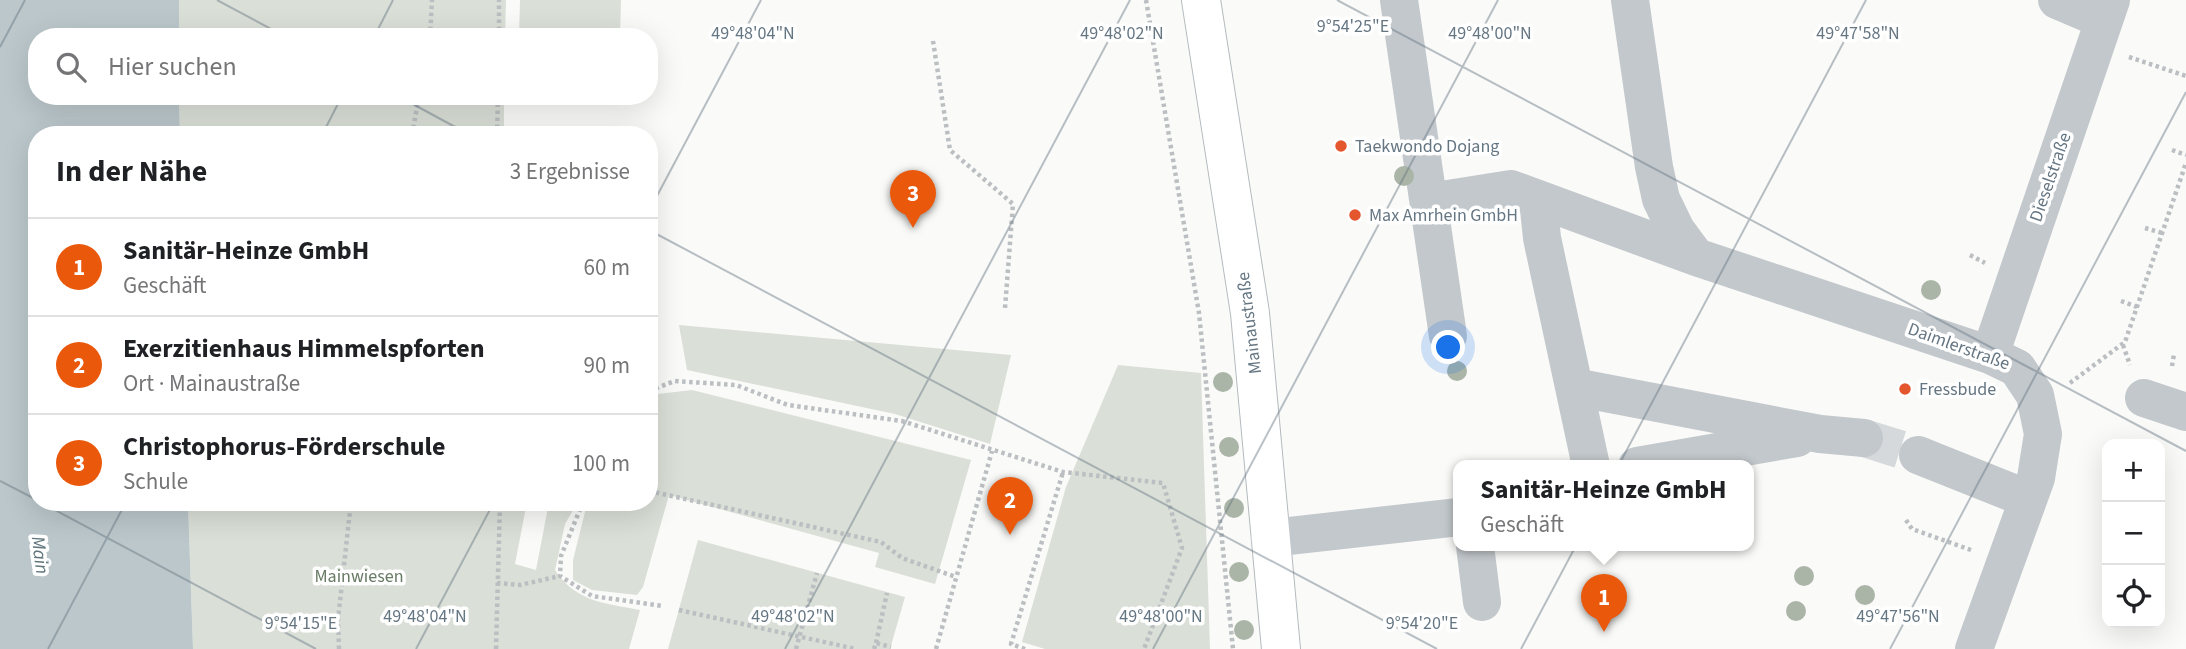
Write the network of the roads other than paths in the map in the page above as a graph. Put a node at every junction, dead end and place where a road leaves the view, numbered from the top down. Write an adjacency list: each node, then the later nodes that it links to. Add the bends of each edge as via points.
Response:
1 (1201, 0): 21 (main road, Mainaustraße, via 1250,313)
2 (1399, 0): 7 (street)
3 (1630, 0): 8 (street, via 1661,199)
4 (2057, 0): 5 (street)
5 (2103, 22): 10 (street, Dieselstraße)
6 (1538, 199): 7 (street, Daimlerstraße, via 1511,189); 8 (street, Daimlerstraße); 11 (street)
7 (1429, 202): 9 (street)
8 (1696, 257): 10 (street, Daimlerstraße)
9 (1448, 335)
10 (1990, 355): 19 (street, Daimlerstraße, via 2017,368 2035,394 2043,435)
11 (1574, 387): 14 (street); 17 (street)
12 (2144, 398): 13 (street)
13 (2186, 412)
14 (1820, 434): 15 (street); 18 (street)
15 (1864, 438)
16 (1918, 455): 19 (street)
17 (1590, 460)
18 (1671, 460)
19 (2028, 499): 25 (street, Daimlerstraße)
20 (1453, 518): 21 (street)
21 (1270, 538): 24 (main road, Mainaustraße)
22 (1476, 551): 23 (street)
23 (1482, 602)
24 (1280, 649)
25 (1974, 649)

